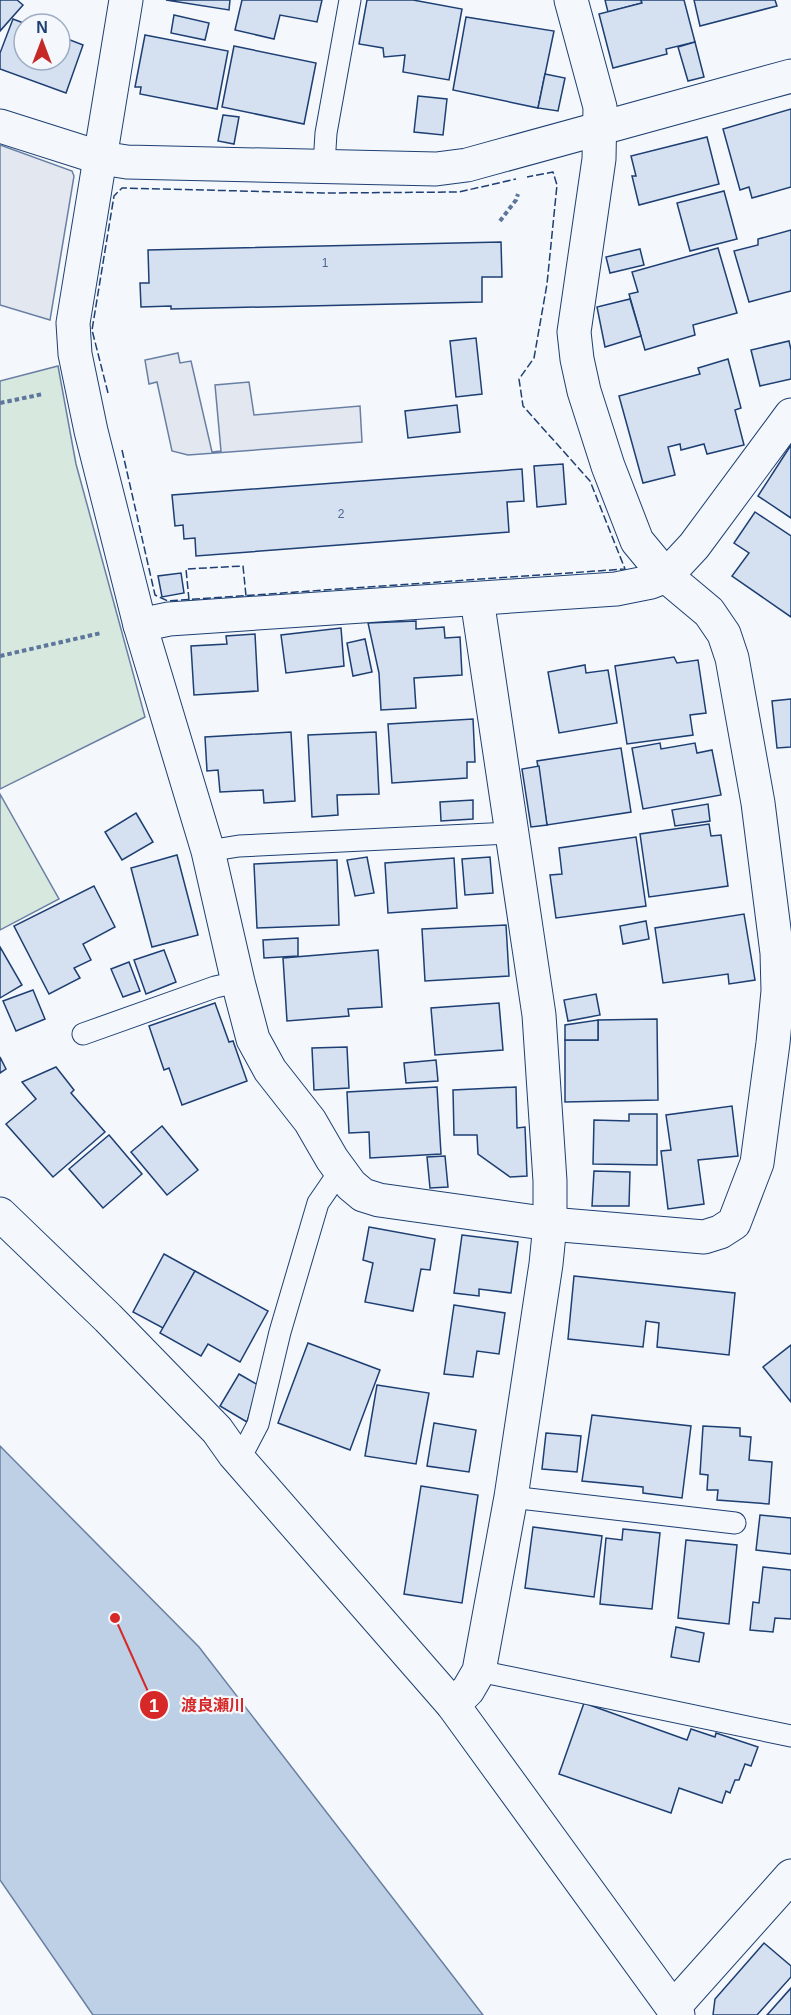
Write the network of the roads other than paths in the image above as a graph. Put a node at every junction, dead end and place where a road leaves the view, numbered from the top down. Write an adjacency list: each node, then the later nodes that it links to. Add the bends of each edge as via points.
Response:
1 (126, 0): 7 (street)
2 (350, 0): 8 (lane, via 326,133)
3 (571, 0): 6 (street, via 600,107)
4 (791, 76): 6 (street)
5 (0, 126): 7 (street)
6 (600, 129): 8 (street, via 467,165 436,169); 10 (street, via 574,332 577,358 608,466 637,541)
7 (101, 158): 8 (street, via 127,162); 12 (street, via 73,323 75,354)
8 (324, 165)
9 (791, 416): 10 (street, via 694,546)
10 (666, 576): 11 (street, via 616,589); 19 (street, via 709,612 724,634 732,658 758,803 777,952 778,992 757,1163 734,1223 704,1237)
11 (477, 599): 12 (street, via 169,619); 13 (street)
12 (140, 625): 14 (street)
13 (512, 833): 14 (lane, via 239,846); 19 (street, via 539,1015)
14 (208, 851): 15 (street)
15 (238, 982): 16 (lane); 17 (street, via 260,1052)
16 (83, 1034)
17 (340, 1170): 19 (street, via 363,1195 379,1200); 20 (lane, via 318,1203 258,1424 246,1447)
18 (0, 1214): 20 (street, via 108,1318 217,1430)
19 (549, 1224): 21 (street)
20 (234, 1454): 24 (street)
21 (511, 1497): 22 (lane); 23 (street)
22 (735, 1522)
23 (479, 1671): 24 (street); 25 (lane)
24 (453, 1705): 27 (street)
25 (791, 1737)
26 (791, 1876): 27 (street)
27 (676, 2011)

